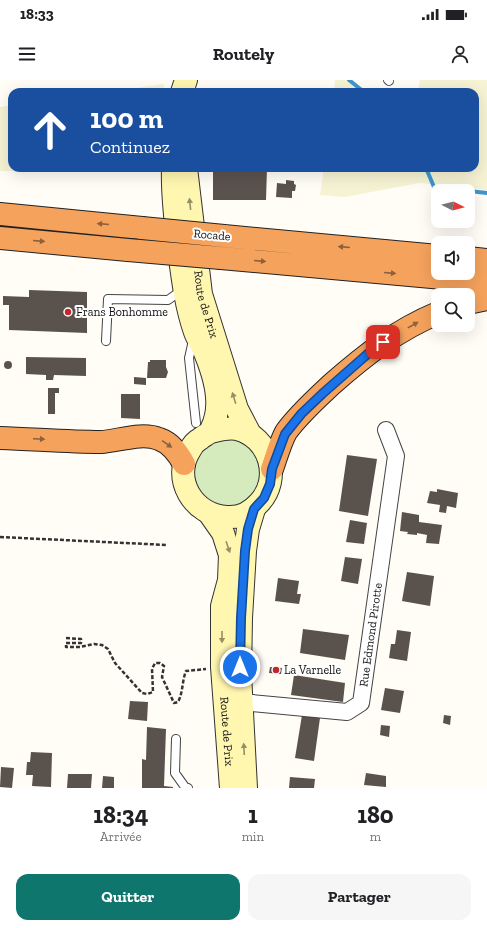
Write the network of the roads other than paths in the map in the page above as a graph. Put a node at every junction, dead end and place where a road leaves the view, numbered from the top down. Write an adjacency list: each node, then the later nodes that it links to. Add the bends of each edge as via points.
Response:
1 (173, 172): 9 (main road, Route de Prix, via 172,191)
2 (186, 172): 13 (main road, Route de Prix, one-way to 2, via 201,294)
3 (0, 214): 5 (highway, Rocade, one-way to 3, bridge)
4 (0, 238): 8 (highway, one-way to 8, bridge)
5 (431, 255)
6 (475, 259): 7 (highway)
7 (487, 260)
8 (487, 282)
9 (184, 288): 13 (main road, Route de Prix, via 187,306); 14 (lane, via 168,300 108,299)
10 (487, 299): 11 (highway)
11 (475, 302)
12 (431, 316): 20 (highway, one-way to 12, via 285,434 302,413 371,351 396,334)
13 (202, 326): 15 (main road, Route de Prix, via 203,348 212,372 217,397 216,416); 17 (main road, Route de Prix, one-way to 13)
14 (106, 341)
15 (203, 427): 17 (main road, Route de Prix, via 237,429); 19 (main road, Route de Prix)
16 (386, 430): 23 (street, Rue Edmond Pirotte, via 396,456 361,703 347,712)
17 (250, 434): 20 (main road, Route de Prix, via 268,455)
18 (0, 438): 19 (highway, one-way to 19, via 101,442 136,437 157,438 168,443)
19 (184, 464): 22 (main road, Route de Prix, via 187,492 200,508)
20 (272, 469): 21 (main road, Route de Prix, via 270,484 264,498)
21 (254, 509): 22 (main road, Route de Prix, via 232,517 220,517); 23 (main road, Route de Prix, via 245,551 240,674)
22 (209, 513): 23 (main road, Route de Prix, one-way to 23, via 223,533 230,555 229,580 222,606 222,667)
23 (234, 701): 26 (main road, Route de Prix); 27 (main road, Route de Prix, one-way to 23)
24 (176, 739): 25 (lane, via 175,773)
25 (188, 788)
26 (231, 788)
27 (246, 788)

